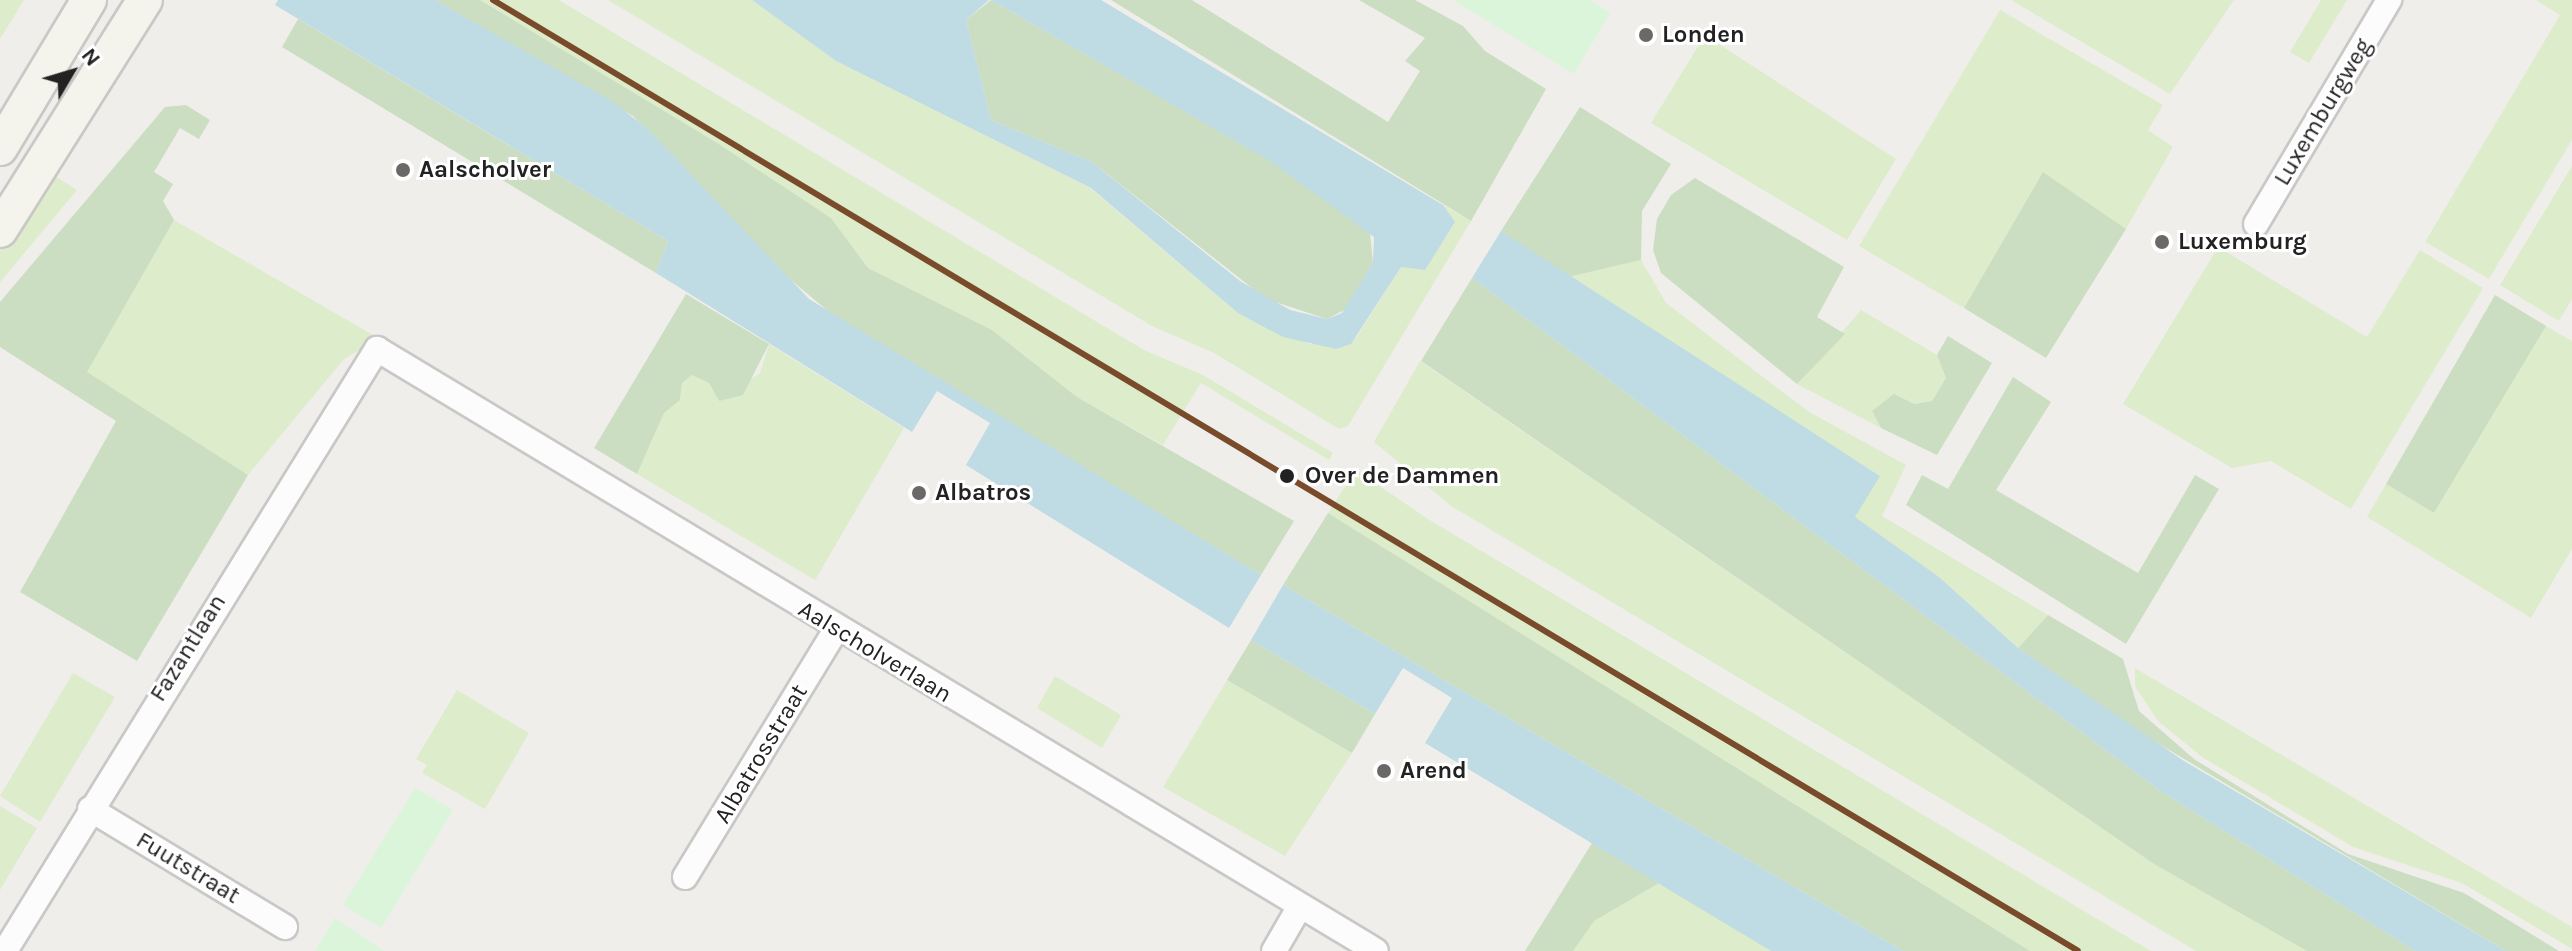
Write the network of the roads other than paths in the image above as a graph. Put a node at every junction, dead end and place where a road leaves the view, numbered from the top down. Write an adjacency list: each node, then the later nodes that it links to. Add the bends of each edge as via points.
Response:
1 (89, 0): 4 (street)
2 (145, 0): 6 (street)
3 (2389, 0): 5 (street, Luxemburgweg)
4 (0, 148)
5 (2256, 224)
6 (0, 230)
7 (377, 349): 8 (street, Aalscholverlaan); 9 (street, Fazantlaan)
8 (836, 630): 10 (street, Albatrosstraat); 11 (street, Aalscholverlaan)
9 (90, 809): 12 (street, Fuutstraat); 13 (street, Fazantlaan)
10 (685, 877)
11 (1300, 906): 14 (street); 15 (street, Aalscholverlaan)
12 (285, 927)
13 (5, 951)
14 (1274, 951)
15 (1376, 951)

